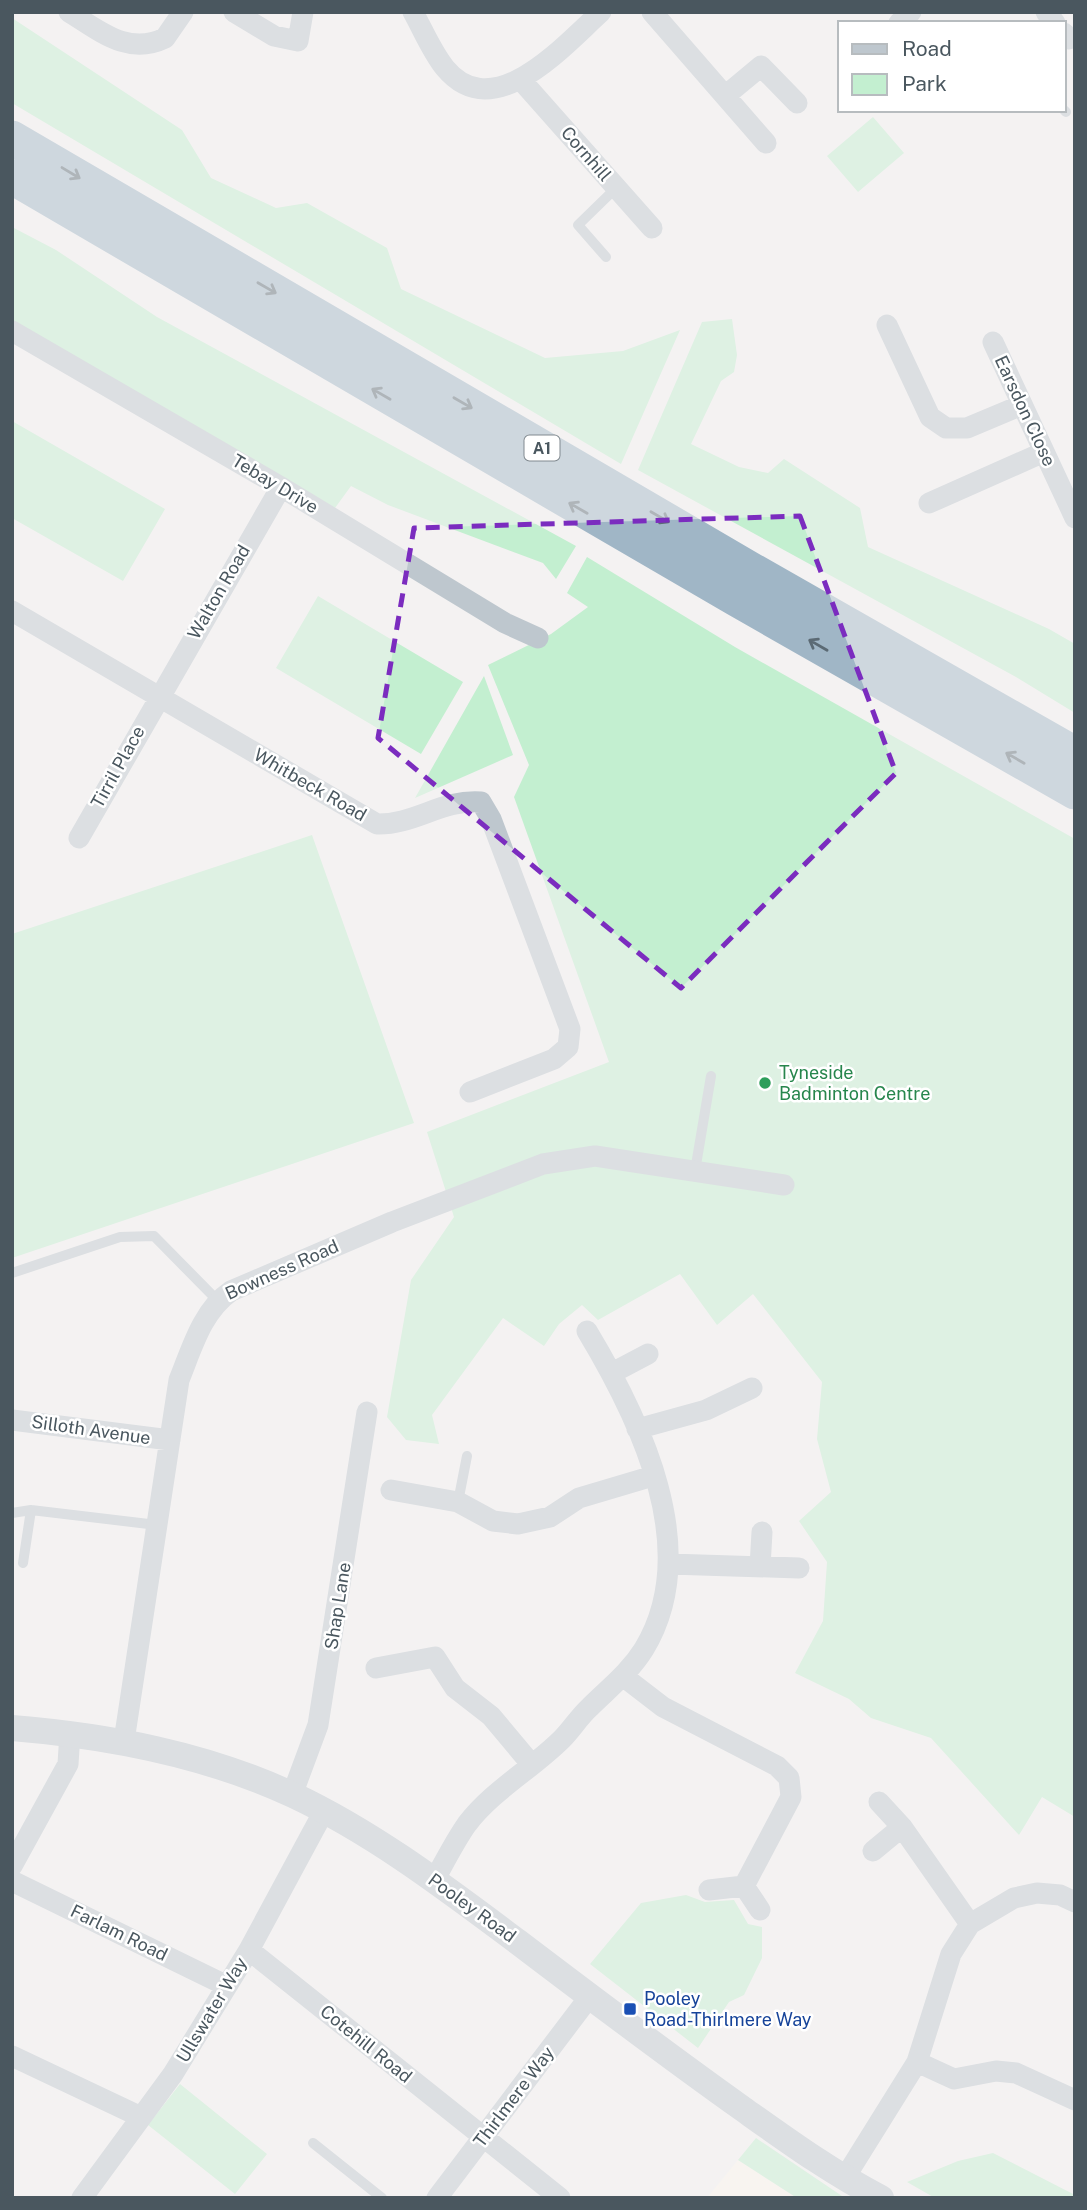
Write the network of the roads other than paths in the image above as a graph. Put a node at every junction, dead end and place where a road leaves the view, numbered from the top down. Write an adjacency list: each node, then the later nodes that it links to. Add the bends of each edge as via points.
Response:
1 (69, 12): 2 (street, via 123,44 136,46 165,38)
2 (183, 12)
3 (234, 12): 4 (street, via 274,36 298,41)
4 (303, 12)
5 (413, 12): 8 (street, via 445,68 459,81 480,88 503,88)
6 (601, 12): 8 (street)
7 (652, 12): 9 (street)
8 (521, 80): 14 (street, Cornhill)
9 (724, 96): 10 (street, via 761,66); 12 (street)
10 (797, 103)
11 (12, 138): 28 (highway, A1, one-way to 28)
12 (766, 143)
13 (12, 177): 29 (highway, A1, one-way to 13)
14 (616, 188): 15 (street, Cornhill); 16 (lane, via 578,225)
15 (652, 228)
16 (606, 257)
17 (887, 325): 20 (street, via 930,417 946,428 967,428)
18 (12, 331): 22 (street, Tebay Drive)
19 (993, 342): 20 (street, Earsdon Close)
20 (1022, 405): 21 (street, Earsdon Close)
21 (1044, 452): 23 (street); 24 (street, Earsdon Close)
22 (281, 487): 26 (street, Tebay Drive, via 505,623); 27 (street, Walton Road)
23 (929, 503)
24 (1075, 518)
25 (12, 611): 27 (street, Whitbeck Road)
26 (538, 638)
27 (158, 697): 30 (street, Tirril Place); 32 (street, Whitbeck Road, via 377,824 393,824 460,801 481,802 570,1029 568,1046 554,1059)
28 (1075, 754)
29 (1075, 792)
30 (79, 838)
31 (711, 1076): 33 (lane)
32 (470, 1092)
33 (695, 1171): 34 (street, Bowness Road); 36 (street, Bowness Road, via 595,1156 543,1164 392,1222)
34 (784, 1185)
35 (12, 1273): 36 (lane, via 120,1237 153,1236)
36 (217, 1300): 44 (street, Bowness Road, via 178,1380)
37 (587, 1331): 39 (street)
38 (648, 1354): 39 (street)
39 (612, 1373): 43 (street)
40 (752, 1388): 43 (street, via 706,1410)
41 (367, 1412): 63 (street, Shap Lane, via 318,1725)
42 (12, 1419): 44 (street, Silloth Avenue)
43 (638, 1429): 46 (street)
44 (170, 1440): 51 (street, Bowness Road)
45 (467, 1456): 48 (lane)
46 (653, 1476): 48 (street, via 579,1498 550,1517 518,1524 493,1521); 54 (street, via 666,1524)
47 (391, 1490): 48 (street)
48 (458, 1502)
49 (31, 1510): 50 (lane); 51 (lane); 53 (lane)
50 (12, 1513)
51 (157, 1525): 61 (street, Bowness Road)
52 (762, 1532): 55 (street)
53 (23, 1563)
54 (669, 1563): 55 (street); 58 (street, via 663,1607 645,1648)
55 (760, 1567): 56 (street)
56 (799, 1568)
57 (376, 1668): 62 (street, via 435,1657 455,1688 491,1716)
58 (624, 1676): 62 (street); 71 (street, via 663,1707 777,1766 789,1778 790,1797)
59 (12, 1728): 60 (street, Pooley Road)
60 (70, 1733): 61 (street, Pooley Road); 68 (street, via 68,1764)
61 (124, 1741): 63 (street, Pooley Road, via 226,1769)
62 (532, 1765): 69 (street, via 467,1824)
63 (292, 1795): 65 (street, Pooley Road)
64 (879, 1802): 66 (street)
65 (324, 1811): 69 (street, Pooley Road); 76 (street, Ullswater Way)
66 (902, 1827): 67 (street); 75 (street)
67 (873, 1851)
68 (12, 1866)
69 (435, 1879): 78 (street, Pooley Road)
70 (12, 1881): 77 (street, Farlam Road)
71 (744, 1886): 72 (street); 74 (street)
72 (709, 1890)
73 (1075, 1902): 75 (street, via 1037,1893 1014,1898)
74 (760, 1910)
75 (970, 1924): 80 (street, via 951,1954)
76 (249, 1950): 77 (street, Ullswater Way); 83 (street, Cotehill Road)
77 (225, 1985): 82 (street, Ullswater Way, via 173,2074)
78 (590, 1996): 83 (street, Thirlmere Way); 85 (street, Pooley Road)
79 (12, 2056): 82 (street)
80 (917, 2062): 81 (street, via 954,2079 996,2071 1016,2073); 85 (street)
81 (1075, 2100)
82 (141, 2117): 86 (street, Ullswater Way)
83 (483, 2138): 88 (street, Thirlmere Way); 89 (street, Cotehill Road)
84 (313, 2143): 87 (lane)
85 (844, 2179): 90 (street, Pooley Road)
86 (82, 2198)
87 (382, 2198)
88 (437, 2198)
89 (560, 2198)
90 (881, 2198)

